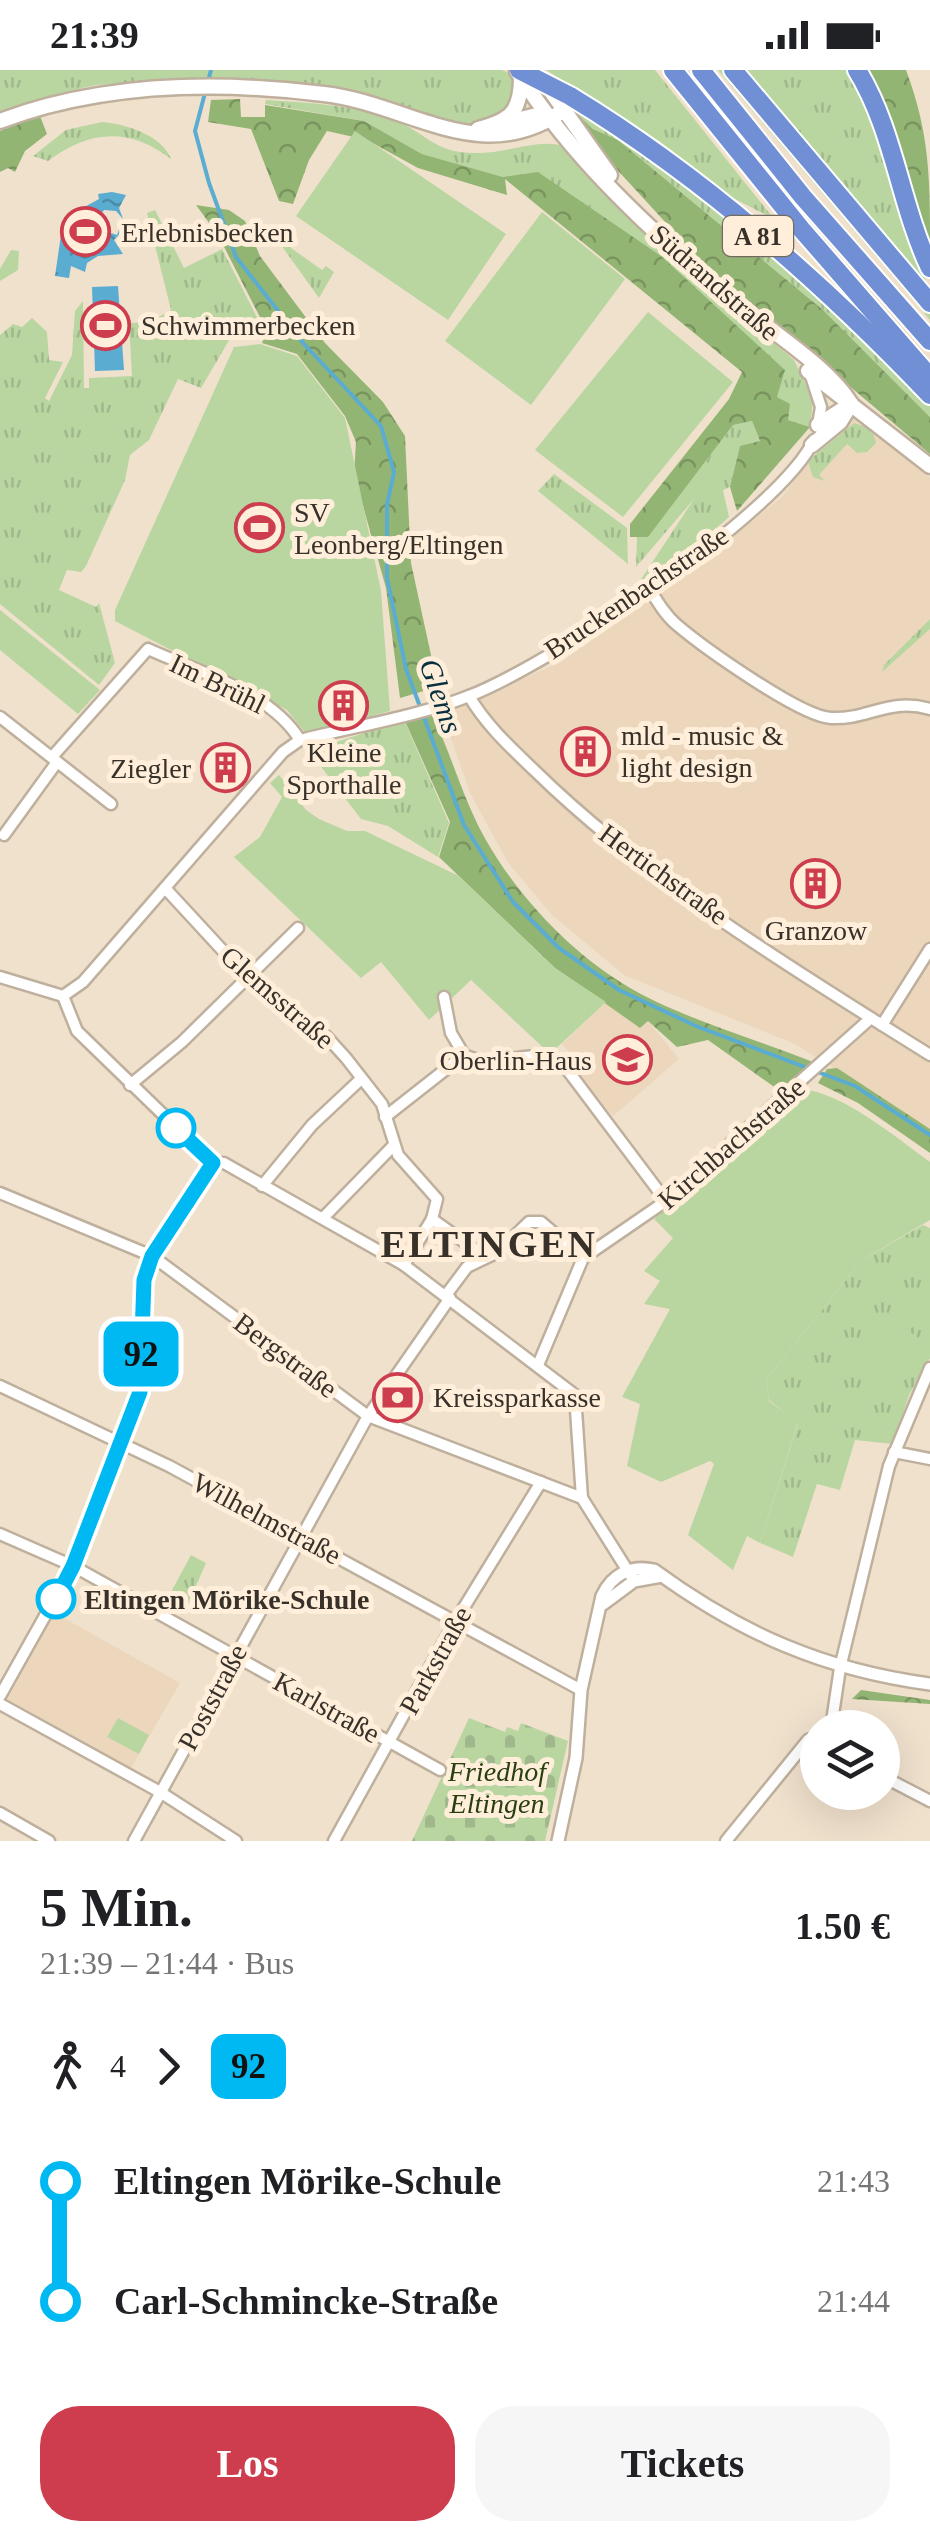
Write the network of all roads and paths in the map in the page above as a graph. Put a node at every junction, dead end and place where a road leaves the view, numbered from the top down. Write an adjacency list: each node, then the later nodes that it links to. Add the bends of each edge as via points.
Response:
1 (536, 70): 7 (main road, Südrandstraße)
2 (673, 70): 16 (highway)
3 (700, 70): 13 (highway)
4 (733, 70): 12 (highway)
5 (857, 70): 11 (highway)
6 (519, 72): 7 (highway, A 81, bridge); 7 (main road, Südrandstraße); 9 (main road, via 520,98)
7 (562, 109): 9 (main road); 10 (main road, via 536,130); 14 (main road, Südrandstraße, via 637,212); 17 (highway, A 81, via 653,152 872,336)
8 (0, 121): 10 (main road, via 110,94 220,88 357,99)
9 (507, 122): 10 (main road)
10 (462, 133)
11 (930, 268)
12 (930, 303)
13 (930, 341)
14 (793, 350): 15 (main road, Südrandstraße); 18 (main road, Südrandstraße, via 838,385)
15 (808, 371): 18 (main road, Südrandstraße); 19 (street, Bruckenbachstraße, via 821,407)
16 (930, 377)
17 (930, 395)
18 (851, 404): 19 (main road); 20 (main road); 21 (main road, Südrandstraße)
19 (818, 425): 20 (street, Bruckenbachstraße)
20 (812, 445): 22 (street, Bruckenbachstraße, via 717,541)
21 (930, 466)
22 (648, 588): 23 (street, Bruckenbachstraße, via 579,638); 24 (street, via 678,626 806,712 843,718 910,703)
23 (469, 696): 26 (street, Bruckenbachstraße); 37 (street, Hertichstraße, via 512,749 616,842)
24 (930, 709)
25 (0, 717): 27 (street)
26 (300, 740): 27 (street, Im Brühl, via 288,720 264,703 148,650); 30 (street, via 233,806)
27 (55, 759): 28 (street); 29 (street)
28 (111, 804)
29 (4, 834)
30 (166, 888): 34 (street, Glemsstraße); 35 (street)
31 (298, 928): 34 (street)
32 (930, 949): 37 (street)
33 (0, 977): 35 (street)
34 (248, 978): 40 (street, Glemsstraße, via 327,1036); 41 (street)
35 (63, 996): 41 (street, via 77,1031)
36 (444, 997): 38 (street, via 451,1033)
37 (877, 1021): 39 (street, Hertichstraße); 47 (street, Kirchbachstraße)
38 (464, 1055): 42 (street); 47 (street, via 492,1064 547,1055 560,1060)
39 (930, 1055)
40 (361, 1078): 42 (street, Glemsstraße); 45 (street)
41 (130, 1085): 44 (street)
42 (386, 1117): 43 (street, Glemsstraße)
43 (393, 1146): 48 (street); 49 (street, Glemsstraße, via 433,1190)
44 (213, 1163): 45 (street); 50 (street)
45 (262, 1186): 48 (street)
46 (0, 1193): 50 (street, Bergstraße)
47 (666, 1201): 52 (street, Kirchbachstraße)
48 (323, 1218): 53 (street)
49 (432, 1219): 51 (street); 53 (street)
50 (152, 1256): 58 (street, Bergstraße); 59 (street, via 144,1280 140,1392)
51 (484, 1256): 52 (street, Poststraße, via 498,1252 529,1222 541,1222); 54 (street, Poststraße, via 467,1267)
52 (583, 1258): 55 (street)
53 (404, 1265): 54 (street)
54 (448, 1296): 55 (street); 58 (street, Poststraße)
55 (538, 1365): 63 (street, via 575,1395)
56 (930, 1368): 60 (street)
57 (0, 1386): 59 (street, Wilhelmstraße)
58 (368, 1416): 62 (street, Bergstraße); 65 (street, Poststraße)
59 (122, 1441): 65 (street, Wilhelmstraße); 66 (street)
60 (894, 1452): 61 (street); 70 (street)
61 (930, 1460)
62 (541, 1482): 63 (street, Bergstraße); 68 (street, Parkstraße)
63 (582, 1498): 67 (street)
64 (0, 1534): 66 (street, Karlstraße)
65 (301, 1535): 68 (street, Wilhelmstraße); 69 (street, Poststraße)
66 (73, 1566): 69 (street, Karlstraße); 73 (street)
67 (630, 1576): 70 (street, via 662,1576 784,1647); 72 (street, via 604,1604)
68 (455, 1622): 72 (street, Wilhelmstraße); 76 (street, Parkstraße)
69 (234, 1654): 76 (street, Karlstraße); 80 (street, Poststraße)
70 (840, 1668): 71 (street); 75 (street)
71 (930, 1684)
72 (581, 1690): 87 (street, via 576,1758)
73 (0, 1696)
74 (0, 1704): 80 (street)
75 (834, 1710)
76 (389, 1742): 78 (street, Karlstraße); 86 (street, Parkstraße)
77 (800, 1750): 88 (street)
78 (440, 1770)
79 (900, 1785): 81 (street)
80 (160, 1792): 84 (street, Poststraße); 85 (street)
81 (930, 1801)
82 (0, 1813): 83 (street)
83 (46, 1840)
84 (134, 1841)
85 (236, 1841)
86 (334, 1841)
87 (558, 1841)
88 (726, 1841)

